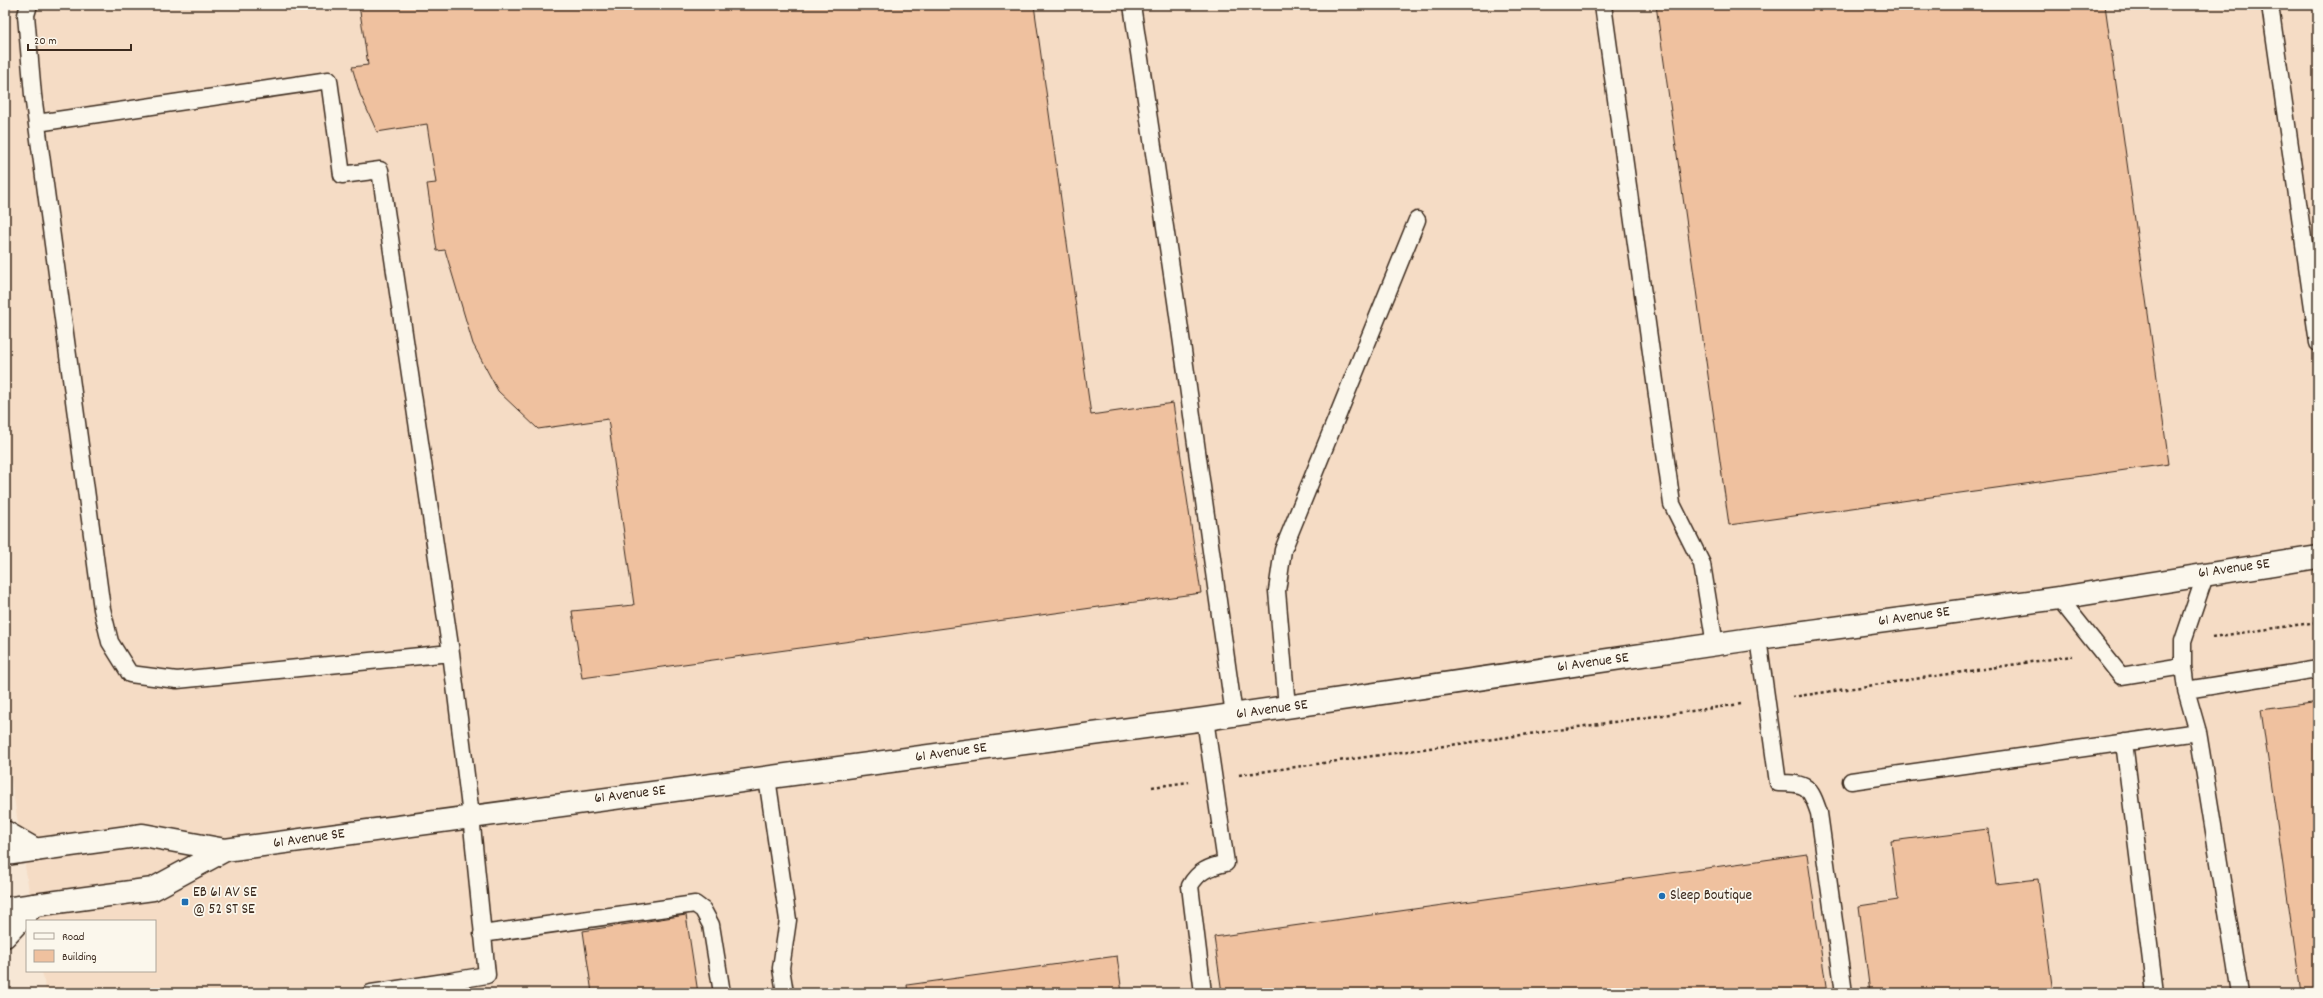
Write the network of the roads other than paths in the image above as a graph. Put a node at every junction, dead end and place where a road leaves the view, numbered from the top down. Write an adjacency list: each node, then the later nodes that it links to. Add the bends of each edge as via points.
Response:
1 (29, 5): 5 (lane, via 26,15)
2 (1132, 5): 18 (lane)
3 (1603, 5): 12 (lane, via 1672,504 1702,564)
4 (2270, 5): 7 (lane)
5 (37, 123): 13 (lane, via 102,609 110,642 130,674 177,680); 13 (lane, via 329,80 342,176 380,170)
6 (1417, 220): 17 (lane, via 1283,550 1277,591)
7 (2318, 343)
8 (2318, 557): 9 (street, 61 Avenue SE)
9 (2206, 573): 10 (street, 61 Avenue SE); 14 (lane, via 2183,641)
10 (2059, 598): 11 (street, 61 Avenue SE); 14 (lane, via 2121,676)
11 (1758, 638): 12 (street, 61 Avenue SE); 38 (lane, via 1778,783 1798,783 1807,787 1814,796 1819,813)
12 (1715, 645): 17 (street, 61 Avenue SE)
13 (451, 653): 24 (lane)
14 (2183, 666): 16 (lane)
15 (2318, 669): 16 (lane)
16 (2186, 690): 20 (lane)
17 (1287, 708): 18 (street, 61 Avenue SE)
18 (1234, 715): 19 (street, 61 Avenue SE)
19 (1205, 719): 22 (street, 61 Avenue SE); 37 (lane, via 1226,863 1209,867 1195,876 1190,886)
20 (2198, 732): 21 (lane); 40 (lane)
21 (2124, 742): 23 (lane); 39 (lane)
22 (767, 778): 24 (street, 61 Avenue SE); 36 (lane, via 788,920 782,968)
23 (1851, 781)
24 (471, 816): 27 (street, 61 Avenue SE); 31 (lane)
25 (5, 832): 26 (street)
26 (36, 850): 27 (street, 61 Avenue SE, via 142,835); 28 (street, 61 Avenue SE)
27 (225, 850): 29 (street, 61 Avenue SE, via 153,889)
28 (5, 854)
29 (34, 905): 30 (street, 61 Avenue SE); 32 (street)
30 (5, 909)
31 (482, 934): 33 (lane, via 487,975); 35 (lane, via 695,904 704,910 711,925)
32 (5, 936)
33 (446, 988): 34 (lane)
34 (371, 993)
35 (722, 993)
36 (785, 993)
37 (1203, 993)
38 (1844, 993)
39 (2156, 993)
40 (2240, 993)

